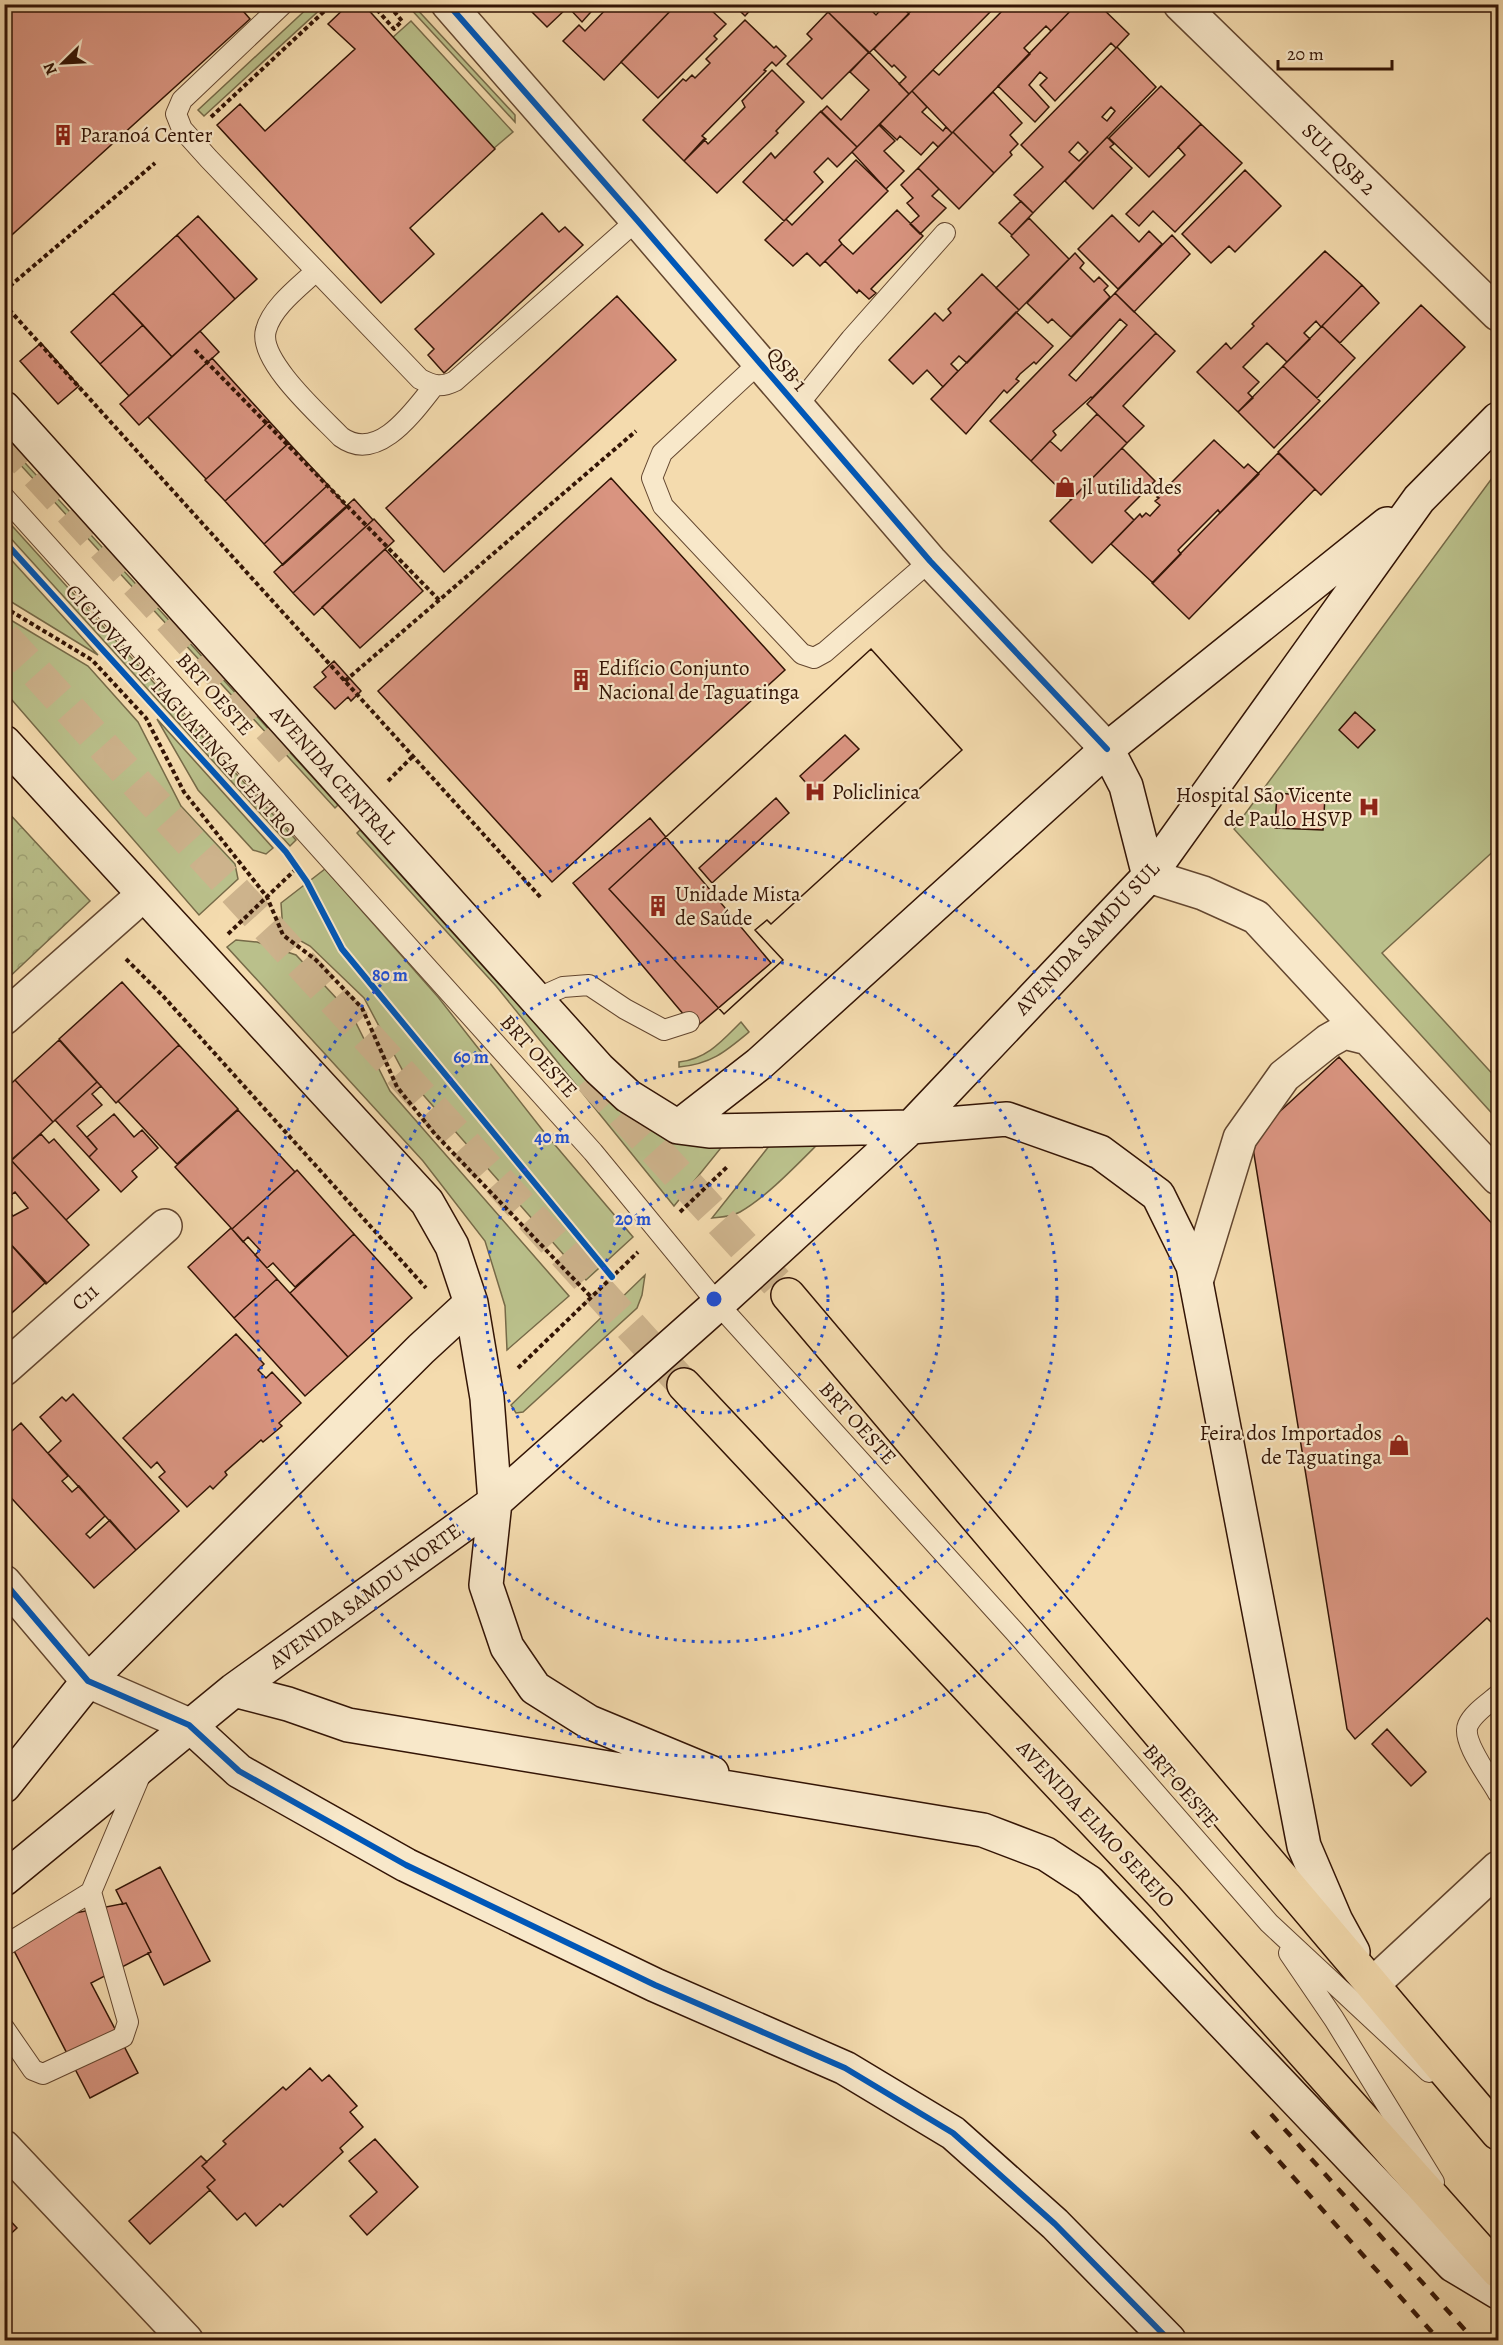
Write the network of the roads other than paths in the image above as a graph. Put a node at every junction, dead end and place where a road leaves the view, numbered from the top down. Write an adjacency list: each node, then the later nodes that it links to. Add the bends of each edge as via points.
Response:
1 (283, 4): 6 (lane, via 182,100 176,114 182,129 202,152)
2 (448, 4): 4 (main road, QSB 1)
3 (1180, 4): 7 (main road, SUL QSB 2)
4 (637, 220): 8 (main road, QSB 1); 9 (lane, via 455,381 445,387)
5 (945, 233): 10 (lane)
6 (316, 271): 9 (lane, via 420,380); 9 (lane, via 270,319 265,332 266,346 281,372 341,437 364,445 384,438 405,422)
7 (1498, 314)
8 (760, 362): 10 (main road, QSB 1); 15 (lane, via 662,453 652,478 663,506 802,654 814,658)
9 (434, 386)
10 (797, 406): 15 (main road, QSB 1)
11 (4, 408): 20 (main road, AVENIDA CENTRAL)
12 (1498, 419): 14 (main road, AVENIDA SAMDU SUL)
13 (4, 497): 31 (lane, BRT OESTE, via 593,1152)
14 (1419, 499): 17 (main road); 18 (main road, AVENIDA SAMDU SUL)
15 (930, 561): 17 (main road, QSB 1)
16 (4, 742): 19 (main road)
17 (1107, 749): 18 (main road, QSB 1, via 1126,786); 24 (main road, via 759,1064)
18 (1149, 876): 23 (main road, via 1203,893 1256,917); 25 (main road, AVENIDA SAMDU SUL)
19 (143, 895): 21 (main road); 30 (main road, via 427,1202 452,1246)
20 (536, 999): 22 (lane, via 563,987 589,986 664,1030); 24 (main road, AVENIDA CENTRAL, via 598,1069 628,1096)
21 (4, 1018)
22 (689, 1022)
23 (1368, 1038): 26 (main road); 28 (main road, via 1344,1032 1328,1041 1284,1076 1240,1138)
24 (678, 1127): 25 (main road, via 709,1131)
25 (911, 1127): 28 (main road, via 1007,1119 1100,1152 1158,1195 1193,1266); 31 (main road, AVENIDA SAMDU SUL)
26 (1498, 1178)
27 (165, 1226): 32 (main road, C11)
28 (1196, 1282): 49 (main road, via 1304,1846 1336,1921)
29 (788, 1295): 49 (main road)
30 (471, 1303): 34 (main road, via 487,1398); 36 (main road)
31 (718, 1304): 34 (main road, AVENIDA SAMDU NORTE); 47 (lane, BRT OESTE, via 1014,1631)
32 (4, 1369)
33 (684, 1385): 53 (main road, AVENIDA ELMO SEREJO, via 1165,1897)
34 (495, 1502): 37 (main road, AVENIDA SAMDU NORTE); 43 (main road, via 486,1585 507,1647 535,1688 589,1722)
35 (4, 1582): 36 (main road)
36 (88, 1681): 39 (main road); 41 (main road)
37 (234, 1690): 39 (main road, AVENIDA SAMDU NORTE); 43 (main road, via 348,1725)
38 (1498, 1695): 42 (lane, via 1468,1724 1466,1735)
39 (189, 1725): 40 (main road, AVENIDA SAMDU NORTE); 57 (main road, via 239,1771 406,1865 655,1985 844,2068 953,2133 1055,2224)
40 (147, 1761): 45 (main road, AVENIDA SAMDU NORTE); 46 (lane)
41 (4, 1786)
42 (1498, 1792)
43 (766, 1796): 55 (main road, via 983,1830 1046,1854 1089,1882 1453,2265)
44 (1498, 1868): 49 (main road)
45 (4, 1879)
46 (92, 1892): 48 (lane); 50 (lane, via 128,2022 123,2037 44,2074 33,2070)
47 (1269, 1923): 51 (lane, BRT OESTE); 53 (lane, BRT OESTE, via 1334,2019)
48 (4, 1946)
49 (1372, 1985): 51 (main road)
50 (4, 2028)
51 (1498, 2135)
52 (4, 2146): 56 (main road)
53 (1467, 2235): 54 (main road, AVENIDA ELMO SEREJO)
54 (1498, 2271)
55 (1498, 2292)
56 (186, 2340)
57 (1169, 2340)

